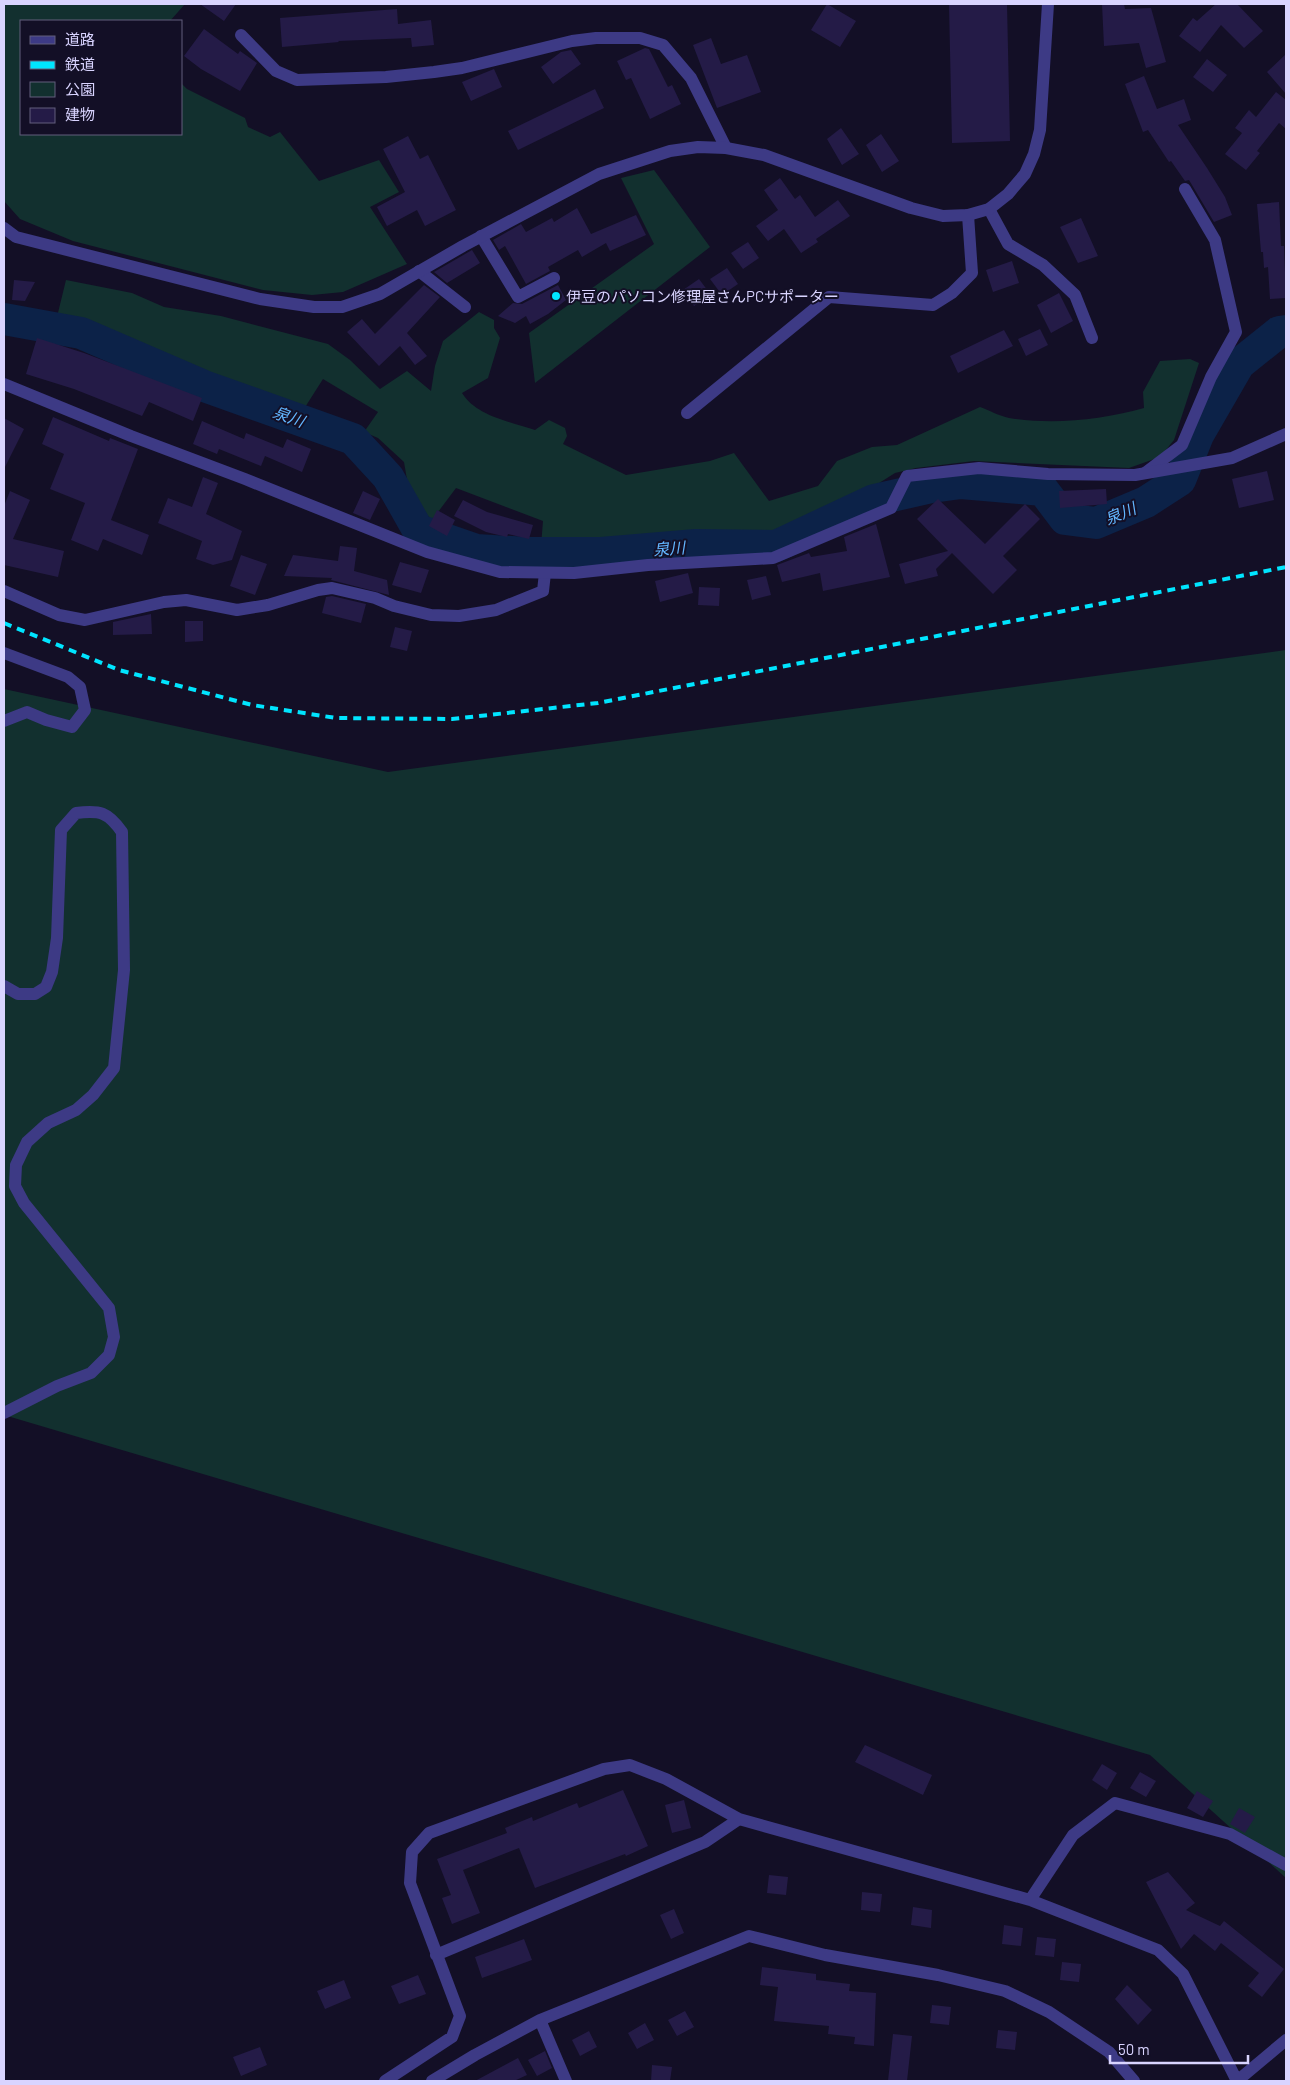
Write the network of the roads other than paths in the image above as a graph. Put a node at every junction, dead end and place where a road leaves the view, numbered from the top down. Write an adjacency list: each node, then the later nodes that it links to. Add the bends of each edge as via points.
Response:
1 (1048, 4): 5 (street, via 1040,130 1034,154 1025,174)
2 (241, 35): 3 (street, via 276,71 297,80 434,72 572,41 640,38 663,45 691,78)
3 (726, 148): 6 (street, via 764,155 911,208 943,216); 8 (street, via 698,147 635,160 599,174)
4 (1185, 189): 16 (street, via 1215,240 1236,332 1211,377 1182,445)
5 (989, 209): 6 (street); 12 (street, via 1008,244 1043,265 1075,295)
6 (968, 215): 14 (street, via 972,273 952,293 933,305 829,297)
7 (4, 228): 9 (street, via 16,236 170,278 260,299 314,307 342,307 380,294)
8 (481, 236): 9 (street); 10 (street, via 518,297)
9 (419, 271): 11 (street)
10 (554, 278)
11 (465, 307)
12 (1092, 338)
13 (4, 384): 17 (street, via 426,552 500,572)
14 (687, 413)
15 (1286, 434): 16 (street, via 1232,458)
16 (1146, 473): 17 (street, via 1048,474 979,468 908,476 891,508 773,558 648,565 574,574)
17 (545, 573): 18 (street, via 543,592 496,610 460,616 431,615 332,588 237,610 186,600 85,620 59,615)
18 (4, 591)
19 (4, 653): 20 (street, via 68,677 80,687 85,710 72,727 27,712)
20 (4, 721)
21 (4, 986): 22 (street, via 18,994 34,994 46,987 52,972 57,938 61,830 76,813 93,811 111,816 122,832 124,970 114,1068 93,1095 76,1110 48,1123 26,1142 16,1165 15,1186 24,1203 109,1308 114,1337 109,1355 91,1373)
22 (4, 1413)
23 (739, 1819): 25 (street); 26 (street, via 705,1842); 26 (street, via 666,1779 630,1765 604,1769 429,1833 412,1852 410,1883)
24 (1286, 1865): 25 (street, via 1230,1834 1114,1803 1073,1835)
25 (1030, 1900): 33 (street, via 1158,1950 1183,1974)
26 (436, 1955): 29 (street, via 460,2016 452,2037)
27 (540, 2020): 30 (street); 31 (street); 32 (street, via 749,1936 824,1955 938,1974 1005,1991 1049,2012 1108,2052)
28 (1286, 2040): 33 (street)
29 (385, 2081)
30 (432, 2081)
31 (566, 2081)
32 (1134, 2081)
33 (1237, 2081)

